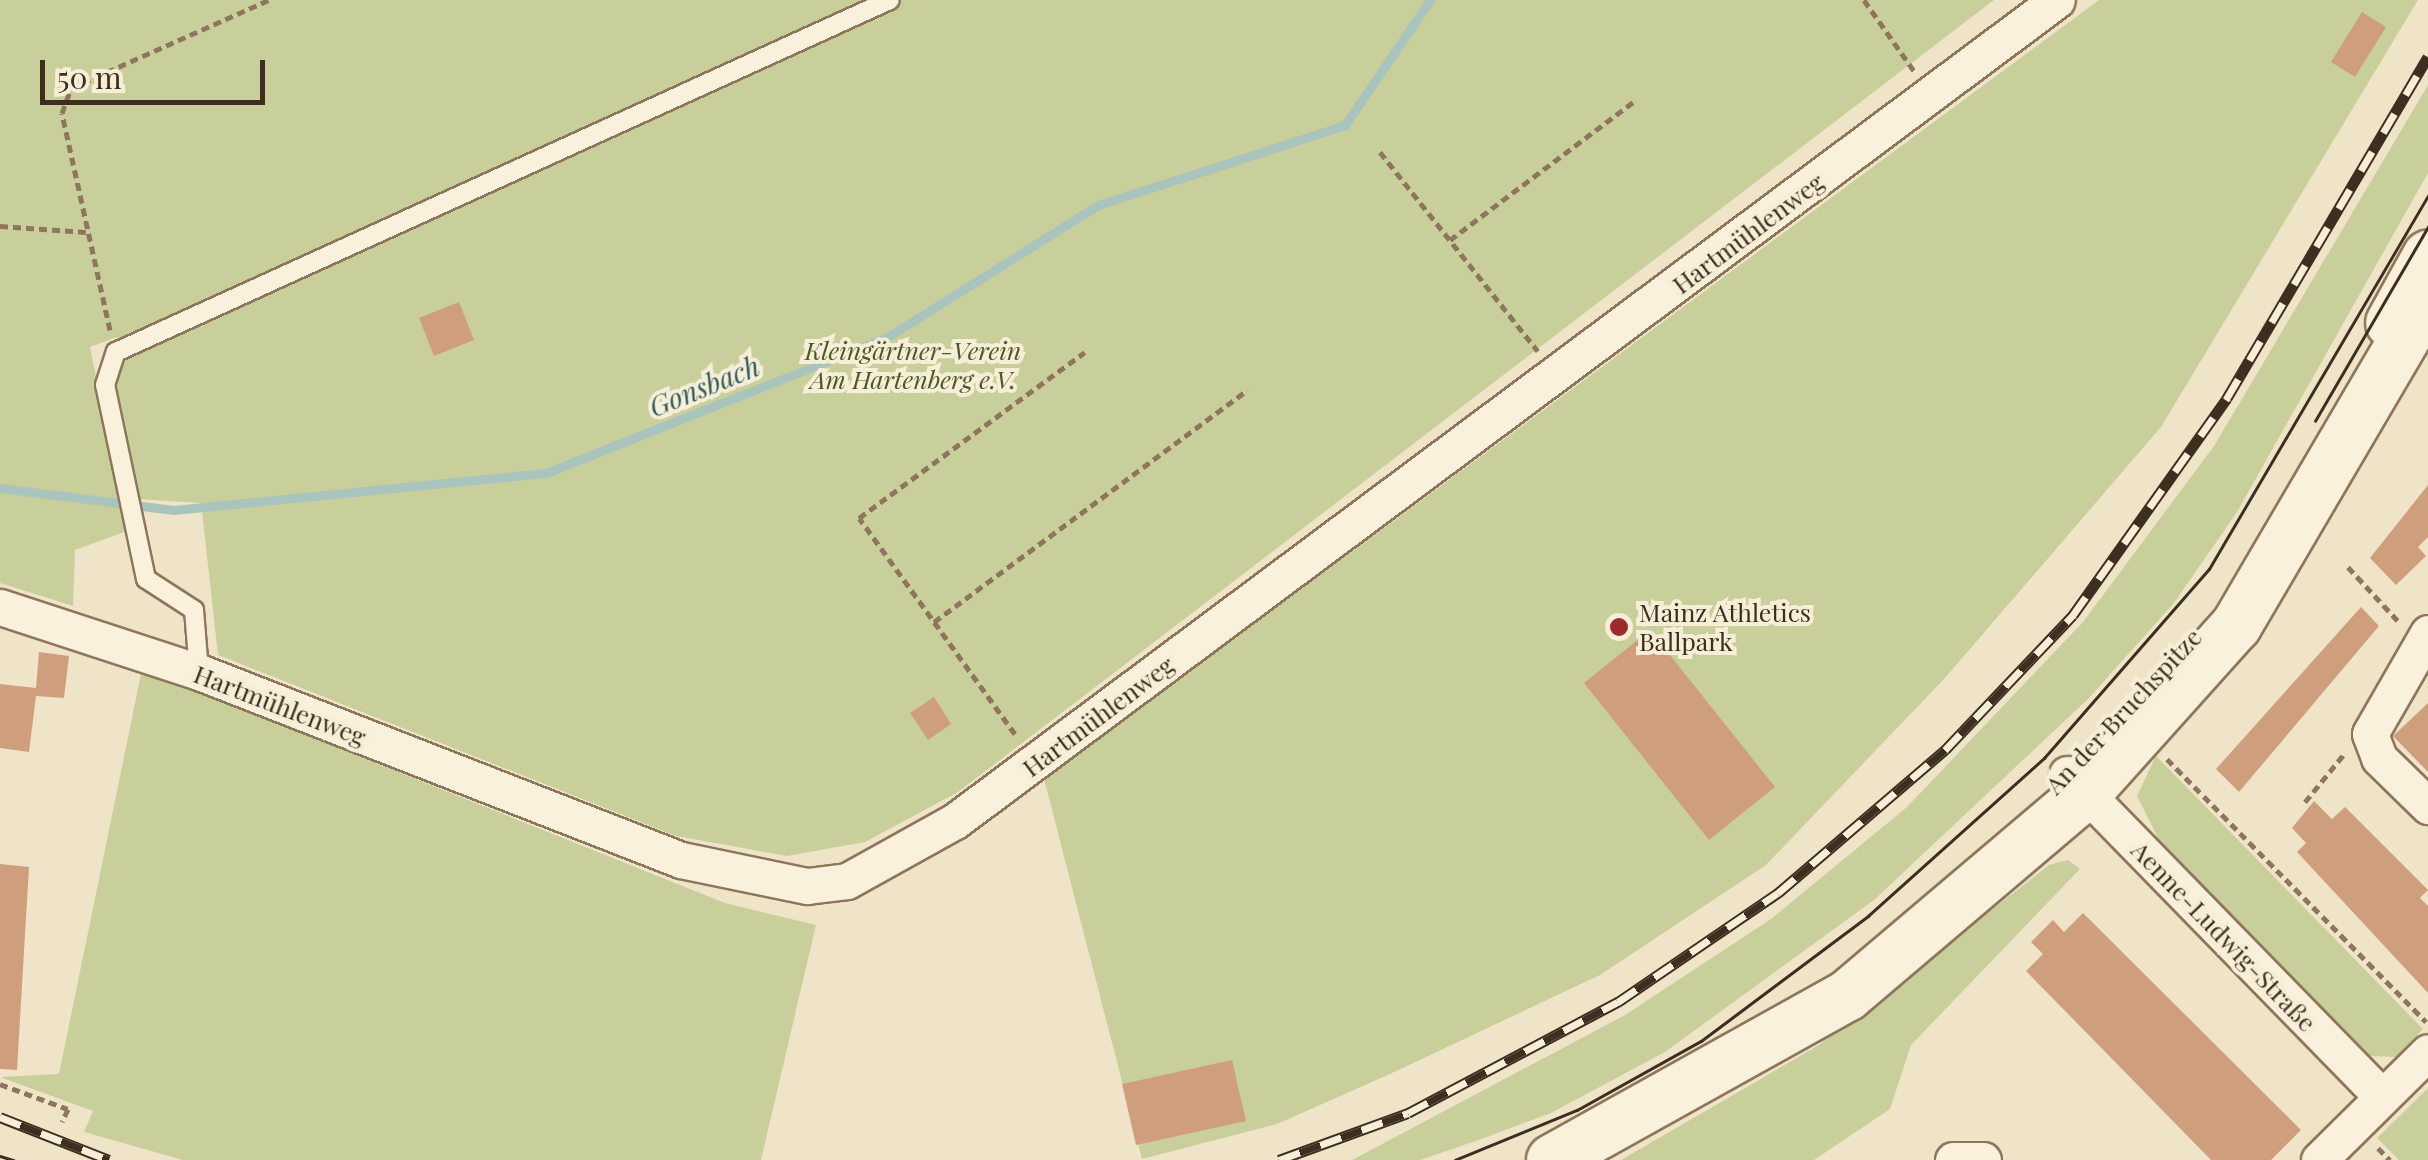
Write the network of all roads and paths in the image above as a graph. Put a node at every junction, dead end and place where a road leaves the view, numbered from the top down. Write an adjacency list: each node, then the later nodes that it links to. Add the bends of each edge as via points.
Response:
1 (269, 0): 9 (path, via 71,88 62,113)
2 (890, 0): 13 (lane)
3 (1864, 0): 5 (path)
4 (2057, 0): 5 (street, Hartmühlenweg)
5 (1930, 95): 15 (street, Hartmühlenweg)
6 (1633, 102): 10 (path)
7 (1380, 152): 10 (path)
8 (0, 226): 9 (path)
9 (87, 232): 13 (path)
10 (1450, 240): 15 (path)
11 (2428, 256): 25 (main road, An der Bruchspitze, via 2254,555)
12 (2428, 299): 25 (main road, An der Bruchspitze, via 2236,626)
13 (116, 352): 21 (lane, via 104,385 146,579 194,610)
14 (1085, 352): 19 (path, via 859,518)
15 (1558, 376): 24 (street, Hartmühlenweg)
16 (1247, 390): 19 (path)
17 (2348, 567): 20 (path)
18 (0, 608): 21 (street, Hartmühlenweg)
19 (934, 622): 24 (path)
20 (2414, 628): 22 (street)
21 (198, 672): 24 (street, Hartmühlenweg, via 681,860 807,886 847,881 900,856)
22 (2370, 734): 26 (path, via 2356,738); 27 (street, via 2379,758)
23 (2155, 747): 28 (path)
24 (1036, 762)
25 (2076, 784): 31 (street, Aenne-Ludwig-Straße); 33 (main road, An der Bruchspitze, via 1712,1076)
26 (2306, 802)
27 (2428, 806)
28 (2428, 1024)
29 (2428, 1052): 31 (street)
30 (0, 1084): 32 (path, via 68,1108)
31 (2382, 1097): 36 (street)
32 (62, 1122)
33 (1552, 1160)
34 (1953, 1160): 35 (street)
35 (1982, 1160)
36 (2318, 1160)

